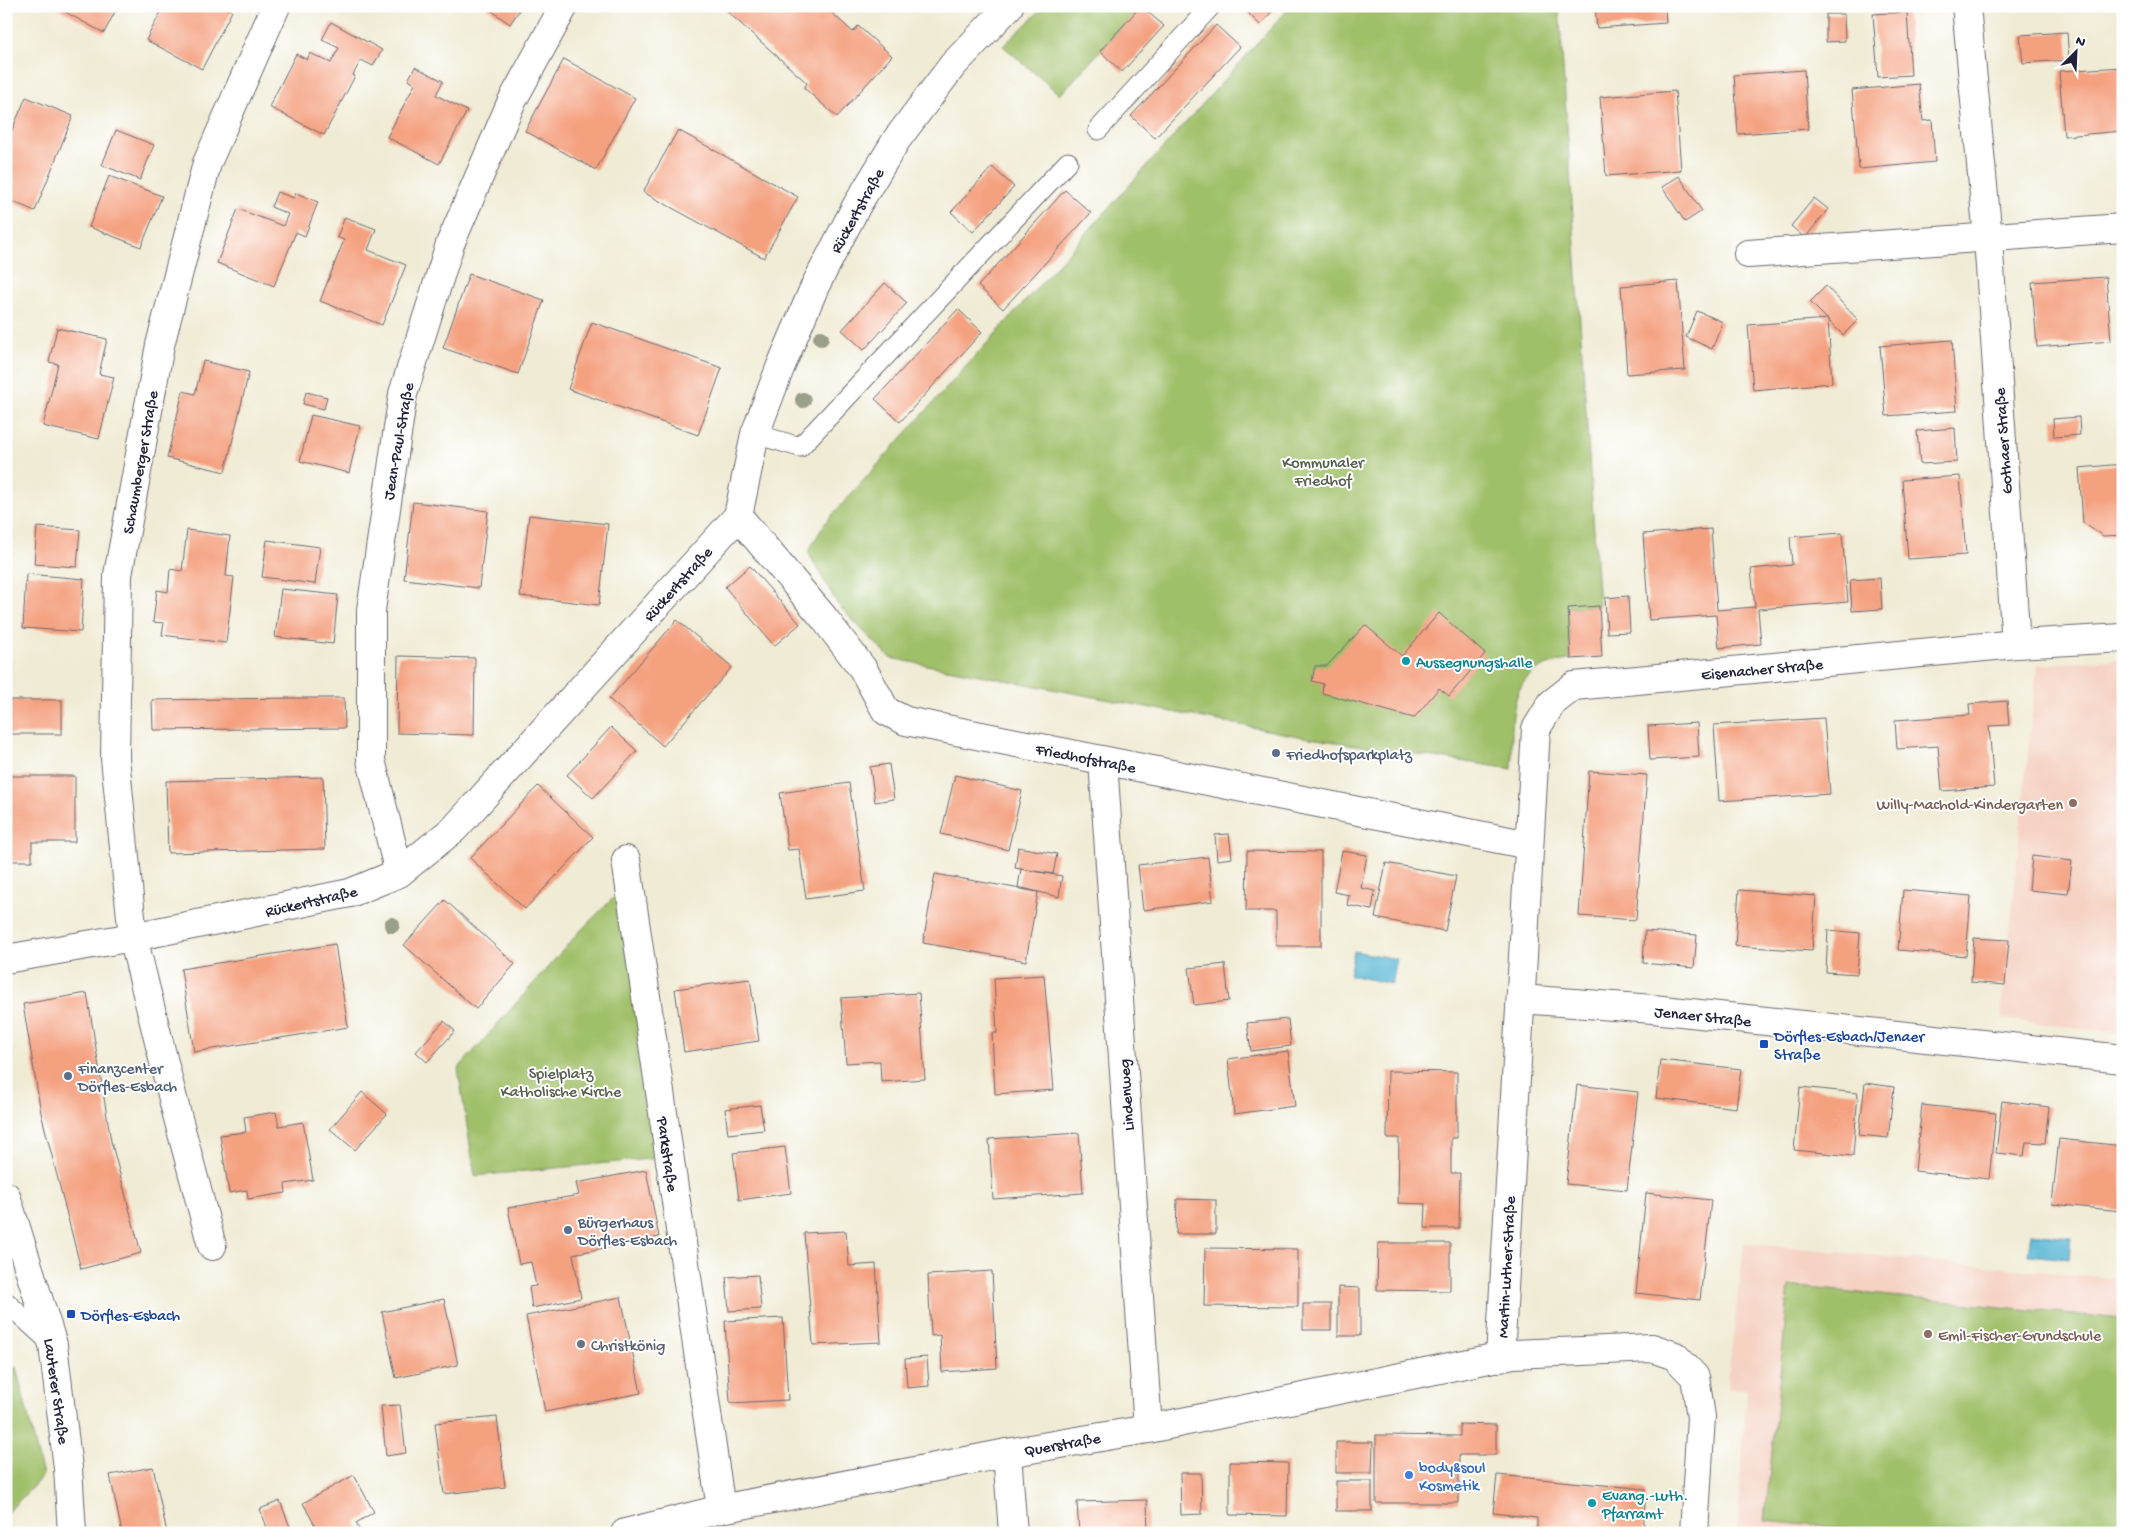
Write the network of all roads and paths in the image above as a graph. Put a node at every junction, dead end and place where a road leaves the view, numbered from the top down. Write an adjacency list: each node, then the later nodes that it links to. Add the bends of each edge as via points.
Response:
1 (276, 6): 19 (street, Schaumberger Straße, via 206,163 160,345 118,575 115,758)
2 (564, 6): 18 (street, Jean-Paul-Straße, via 511,103 450,244 403,394 371,610 371,760)
3 (1009, 6): 11 (street, Rückertstraße, via 948,72 897,139 857,204 815,286)
4 (1211, 6): 6 (lane)
5 (1966, 6): 9 (street, Gothaer Straße)
6 (1098, 130)
7 (1068, 162): 11 (lane, via 800,447)
8 (2123, 228): 9 (street)
9 (1988, 238): 10 (street); 14 (street, Gothaer Straße)
10 (1748, 254)
11 (755, 434): 12 (street, Rückertstraße)
12 (738, 516): 15 (street, Friedhofstraße, via 864,669 886,711 906,721); 18 (street, Rückertstraße, via 455,828)
13 (2123, 638): 14 (street, Eisenacher Straße)
14 (2016, 644): 16 (street, Eisenacher Straße, via 1574,686 1552,703 1536,729)
15 (1103, 761): 16 (street, Friedhofstraße); 28 (street, Lindenweg)
16 (1529, 845): 21 (street, Martin-Luther-Straße)
17 (626, 860): 30 (street, Parkstraße)
18 (399, 872): 19 (street, Rückertstraße, via 350,893)
19 (133, 938): 20 (street, Rückertstraße); 24 (street)
20 (6, 959)
21 (1521, 999): 22 (street, Jenaer Straße, via 1653,1009); 27 (street, Martin-Luther-Straße)
22 (2123, 1059)
23 (6, 1196): 26 (street, Lauterer Straße)
24 (212, 1246)
25 (6, 1302): 26 (lane)
26 (53, 1345): 31 (street, Lauterer Straße, via 68,1468)
27 (1500, 1358): 28 (street, Querstraße); 34 (street, Martin-Luther-Straße, via 1522,1354 1652,1348 1675,1356 1696,1377 1701,1417)
28 (1148, 1429): 29 (street, Querstraße)
29 (1007, 1452): 30 (street, Querstraße); 33 (street)
30 (721, 1508): 32 (street, Querstraße)
31 (72, 1533)
32 (625, 1533)
33 (1013, 1533)
34 (1694, 1533)

